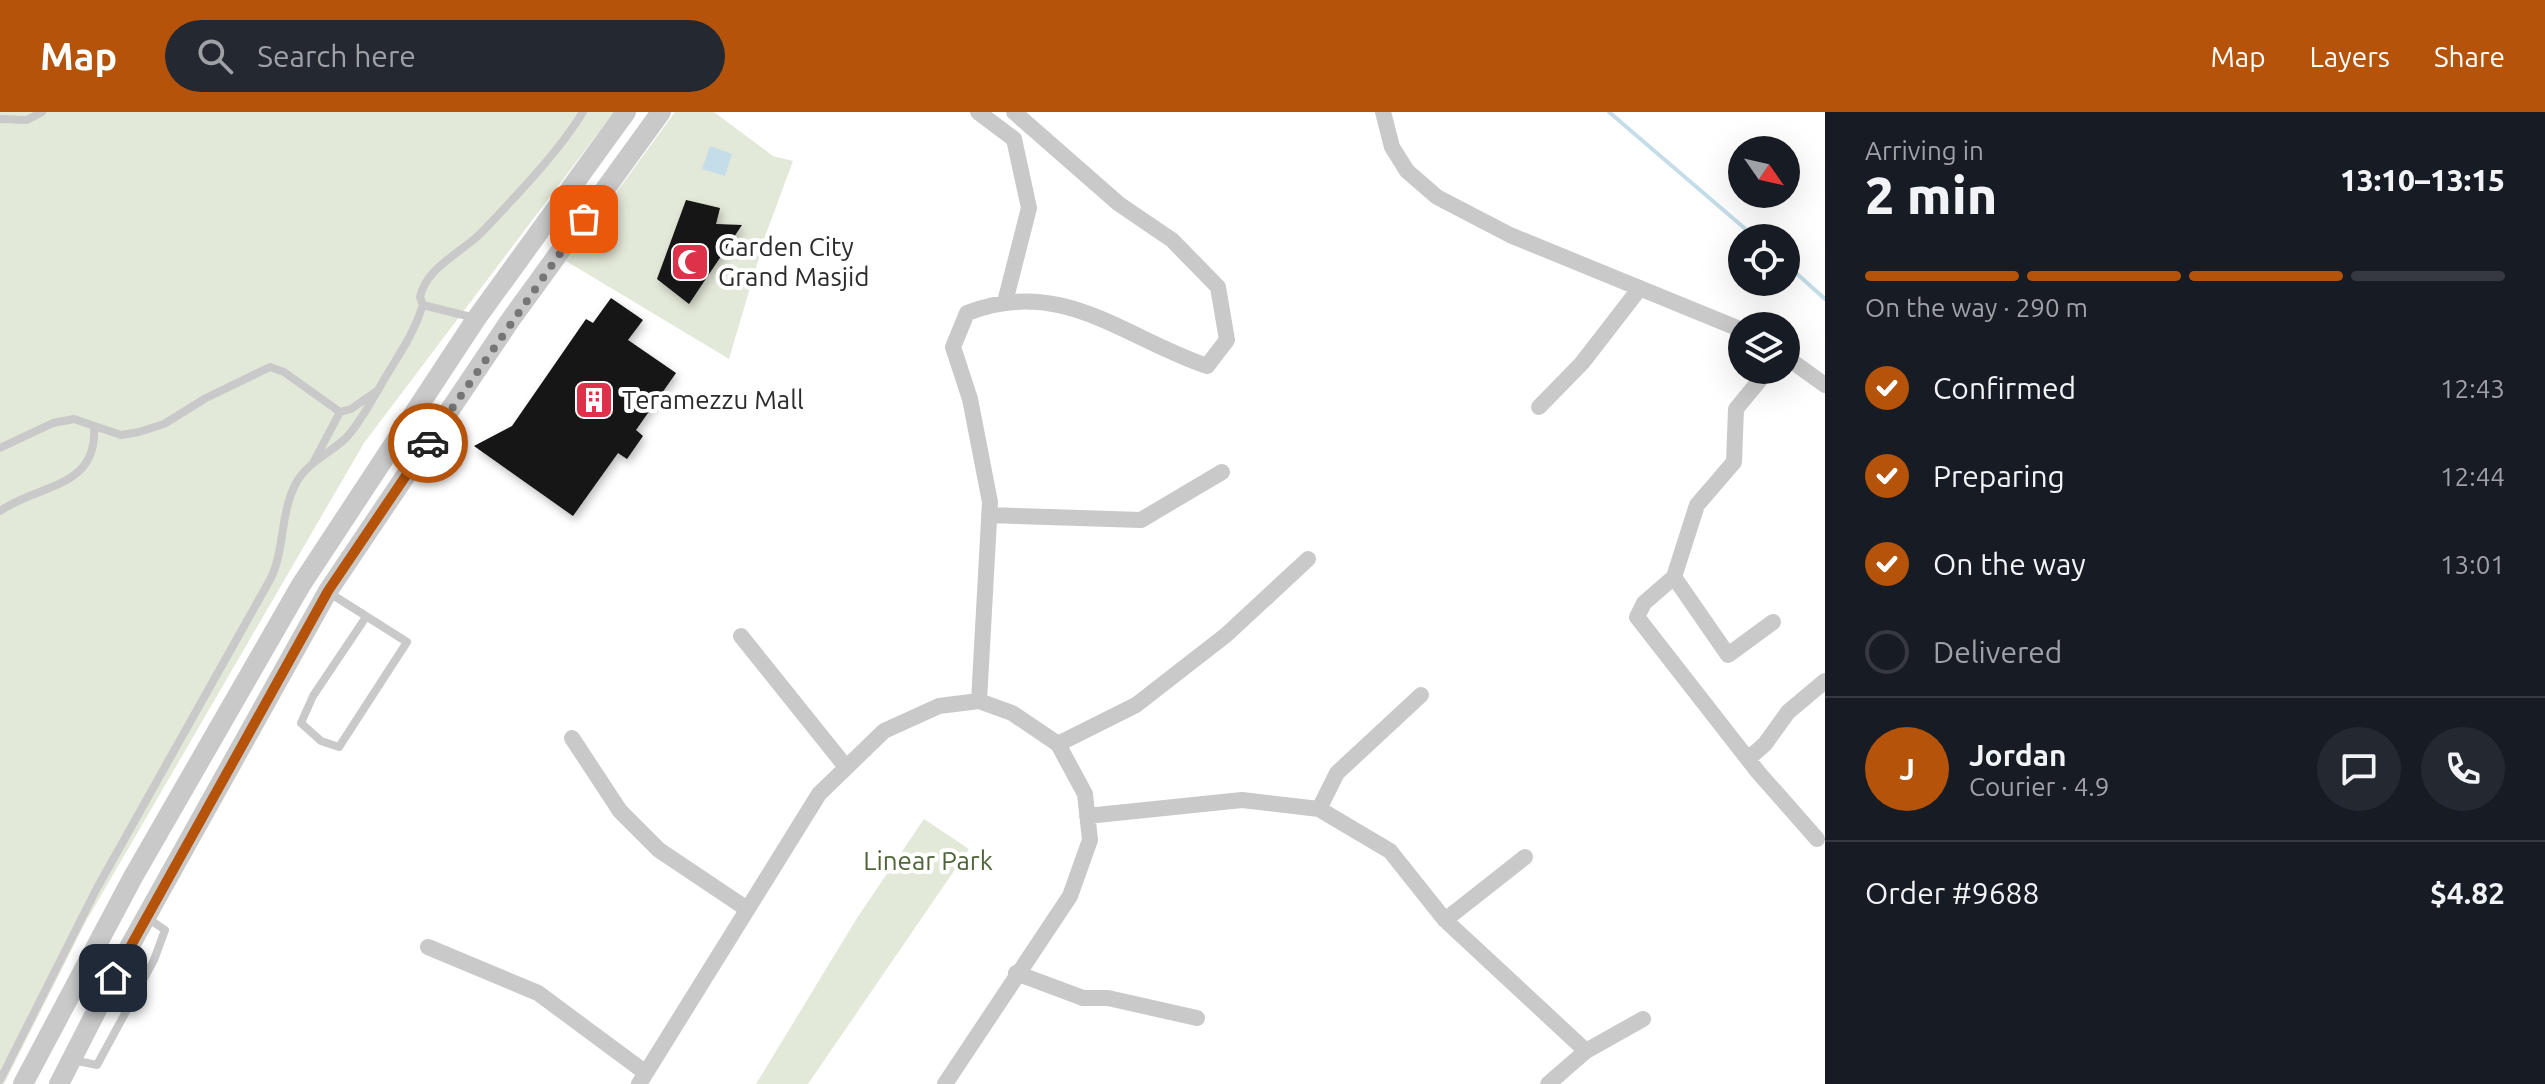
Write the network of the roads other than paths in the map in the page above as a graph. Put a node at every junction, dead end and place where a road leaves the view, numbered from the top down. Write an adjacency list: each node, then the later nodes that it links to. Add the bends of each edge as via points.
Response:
1 (42, 112): 8 (lane, via 27,120)
2 (583, 112): 11 (lane, via 566,140 483,231 430,275 420,297)
3 (626, 112): 12 (street)
4 (661, 112): 28 (street, via 509,322)
5 (978, 112): 10 (street, via 1014,139 1029,208)
6 (1014, 112): 10 (street, via 1119,204 1172,240 1218,287 1227,340 1207,366 1085,310)
7 (1383, 112): 9 (street, via 1392,147 1407,171 1437,197 1475,220)
8 (0, 119)
9 (1640, 288): 13 (street); 18 (street, via 1582,363)
10 (1005, 302): 25 (street, via 967,313 953,347 970,399)
11 (423, 305): 12 (lane); 17 (lane, via 405,351)
12 (476, 319): 32 (street, via 301,585)
13 (1728, 324)
14 (1800, 367): 16 (street)
15 (1757, 384): 27 (street, via 1736,409 1734,462 1697,505)
16 (1825, 385)
17 (377, 391): 19 (lane, via 351,409); 22 (lane, via 345,439)
18 (1539, 407)
19 (336, 409): 20 (lane, via 270,367 164,424 121,435); 22 (lane)
20 (94, 426): 21 (lane, via 74,419 53,423); 24 (lane, via 94,455 86,466 70,479)
21 (0, 448)
22 (313, 463): 55 (lane, via 296,483 286,507 280,558 271,578 97,888)
23 (1222, 472): 25 (street, via 1141,520)
24 (0, 511)
25 (989, 515): 36 (street)
26 (1308, 559): 38 (street, via 1226,635 1136,705)
27 (1674, 577): 30 (street, via 1728,655); 39 (street, via 1644,603 1637,617)
28 (328, 591): 29 (lane); 34 (street)
29 (366, 617): 29 (lane, via 407,642 339,747 321,741 301,723)
30 (1773, 622)
31 (741, 636): 40 (street)
32 (249, 675): 34 (street); 56 (street)
33 (1825, 681): 39 (street, via 1788,712)
34 (274, 687): 46 (street)
35 (1421, 695): 41 (street, via 1337,773)
36 (979, 701): 38 (street, via 1012,713); 40 (street, via 939,706 884,731)
37 (572, 738): 45 (street, via 620,811 659,850)
38 (1058, 744): 42 (street, via 1085,794)
39 (1748, 759): 43 (street)
40 (846, 767): 45 (street, via 819,794)
41 (1319, 809): 42 (street, via 1242,800); 47 (street, via 1390,851)
42 (1087, 816): 49 (street, via 1090,840 1070,896)
43 (1817, 839)
44 (1525, 857): 47 (street)
45 (747, 909): 54 (street)
46 (146, 916): 53 (street); 53 (lane, via 165,930 154,960 97,1065)
47 (1445, 920): 52 (street)
48 (428, 947): 54 (street, via 538,993)
49 (1016, 973): 50 (street, via 1083,998 1108,998); 58 (street)
50 (1197, 1018)
51 (1643, 1019): 52 (street)
52 (1586, 1051): 59 (street)
53 (71, 1060): 57 (street)
54 (642, 1078)
55 (0, 1080)
56 (23, 1084)
57 (59, 1084)
58 (945, 1084)
59 (1548, 1084)

